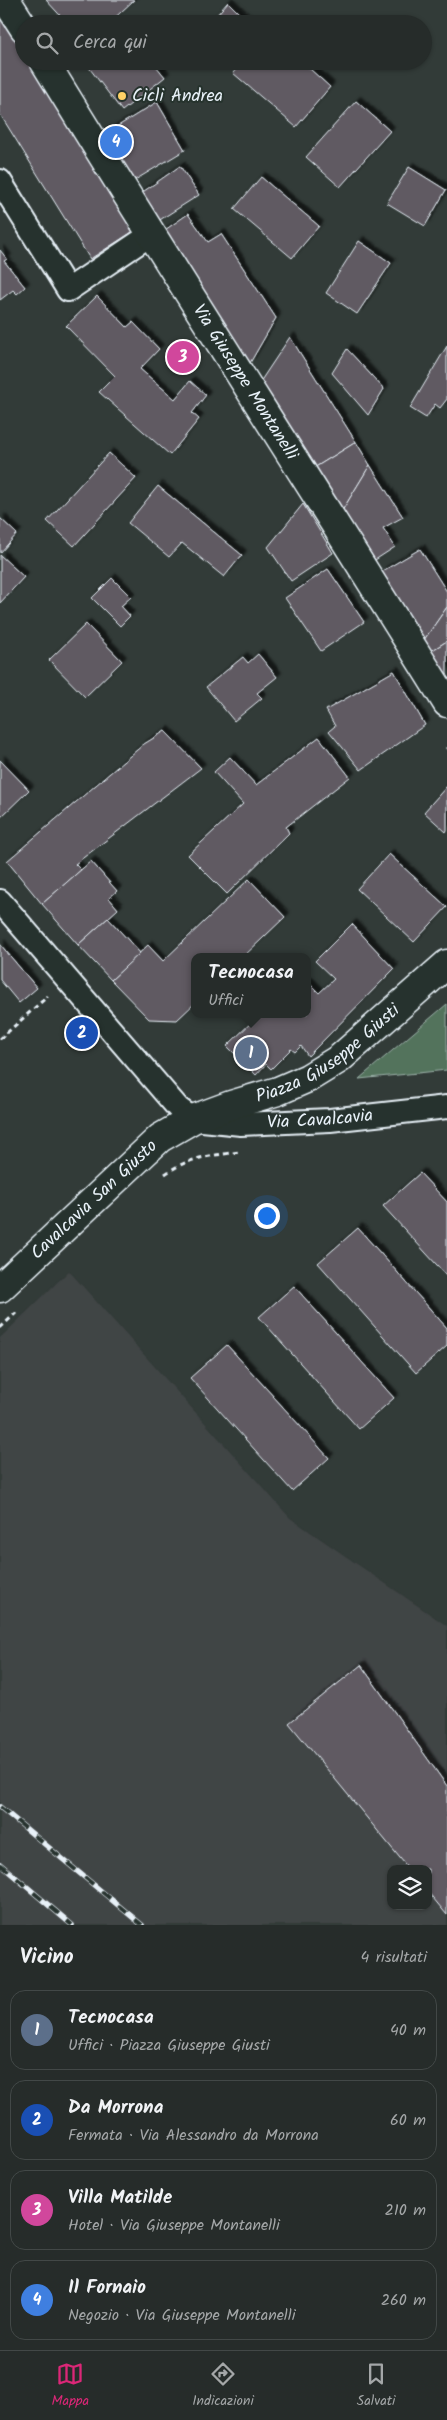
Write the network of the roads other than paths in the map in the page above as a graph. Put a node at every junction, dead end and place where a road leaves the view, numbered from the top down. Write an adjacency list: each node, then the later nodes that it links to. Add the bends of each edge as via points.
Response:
1 (6, 0): 2 (street)
2 (16, 15)
3 (49, 70): 5 (street, Via Giuseppe Montanelli)
4 (0, 181): 5 (street, via 68,290)
5 (150, 235): 6 (street, Via Giuseppe Montanelli)
6 (447, 703)
7 (0, 901): 10 (street, via 162,1091)
8 (447, 964): 10 (street, Piazza Giuseppe Giusti, via 339,1059 316,1074 278,1091)
9 (447, 1107): 10 (street, Via Cavalcavia, via 330,1120 241,1124)
10 (193, 1119): 11 (street, Cavalcavia San Giusto, via 160,1138)
11 (0, 1288)

